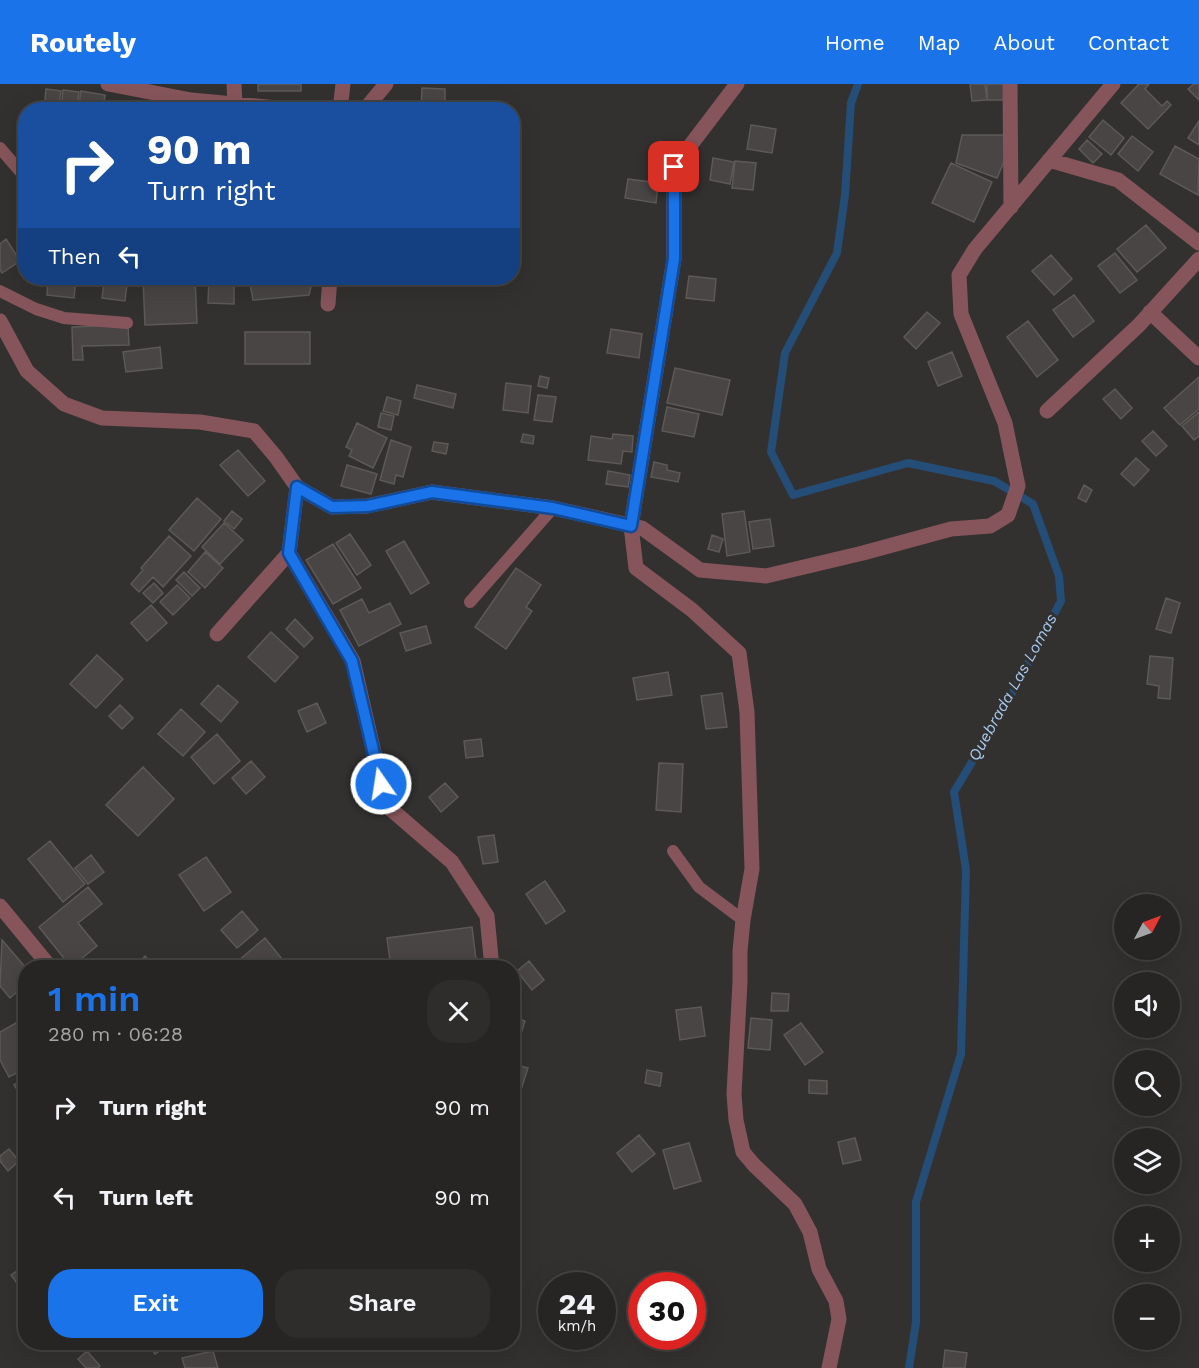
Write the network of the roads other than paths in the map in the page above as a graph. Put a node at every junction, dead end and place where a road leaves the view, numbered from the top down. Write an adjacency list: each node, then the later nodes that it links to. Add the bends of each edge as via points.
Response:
1 (108, 84): 8 (street)
2 (234, 84): 9 (street)
3 (343, 84): 10 (street)
4 (386, 84): 11 (street)
5 (737, 84): 28 (street, via 674,167 674,259)
6 (1010, 84): 15 (street)
7 (1113, 84): 13 (street)
8 (209, 102)
9 (235, 102)
10 (341, 102)
11 (371, 102)
12 (0, 148): 14 (lane)
13 (1049, 160): 15 (street); 16 (street, via 1118,180)
14 (18, 169)
15 (1011, 207): 28 (street, via 975,249 959,275 961,314 1005,423 1018,486 1008,515 990,526 951,529 766,576 700,570 642,528)
16 (1199, 243)
17 (1199, 258): 21 (street)
18 (329, 285): 20 (street)
19 (0, 291): 23 (lane, via 64,318)
20 (328, 304)
21 (1150, 312): 24 (street); 25 (street)
22 (0, 321): 26 (street, via 27,371 64,404 102,418 200,422 254,431)
23 (127, 323)
24 (1199, 358)
25 (1047, 411)
26 (297, 487): 27 (street, via 332,507 368,506 432,492); 29 (street)
27 (553, 508): 28 (street); 30 (lane)
28 (631, 526): 34 (street, via 636,568 692,610 739,653 747,712 752,869)
29 (289, 553): 31 (street); 36 (street, via 352,661 386,805 452,862 487,916)
30 (470, 602)
31 (217, 634)
32 (673, 851): 34 (lane, via 699,887)
33 (0, 907): 35 (street)
34 (743, 920): 37 (street, via 736,1120 743,1152 795,1204 810,1232 819,1269 836,1301 839,1319)
35 (44, 960)
36 (491, 960)
37 (829, 1368)

